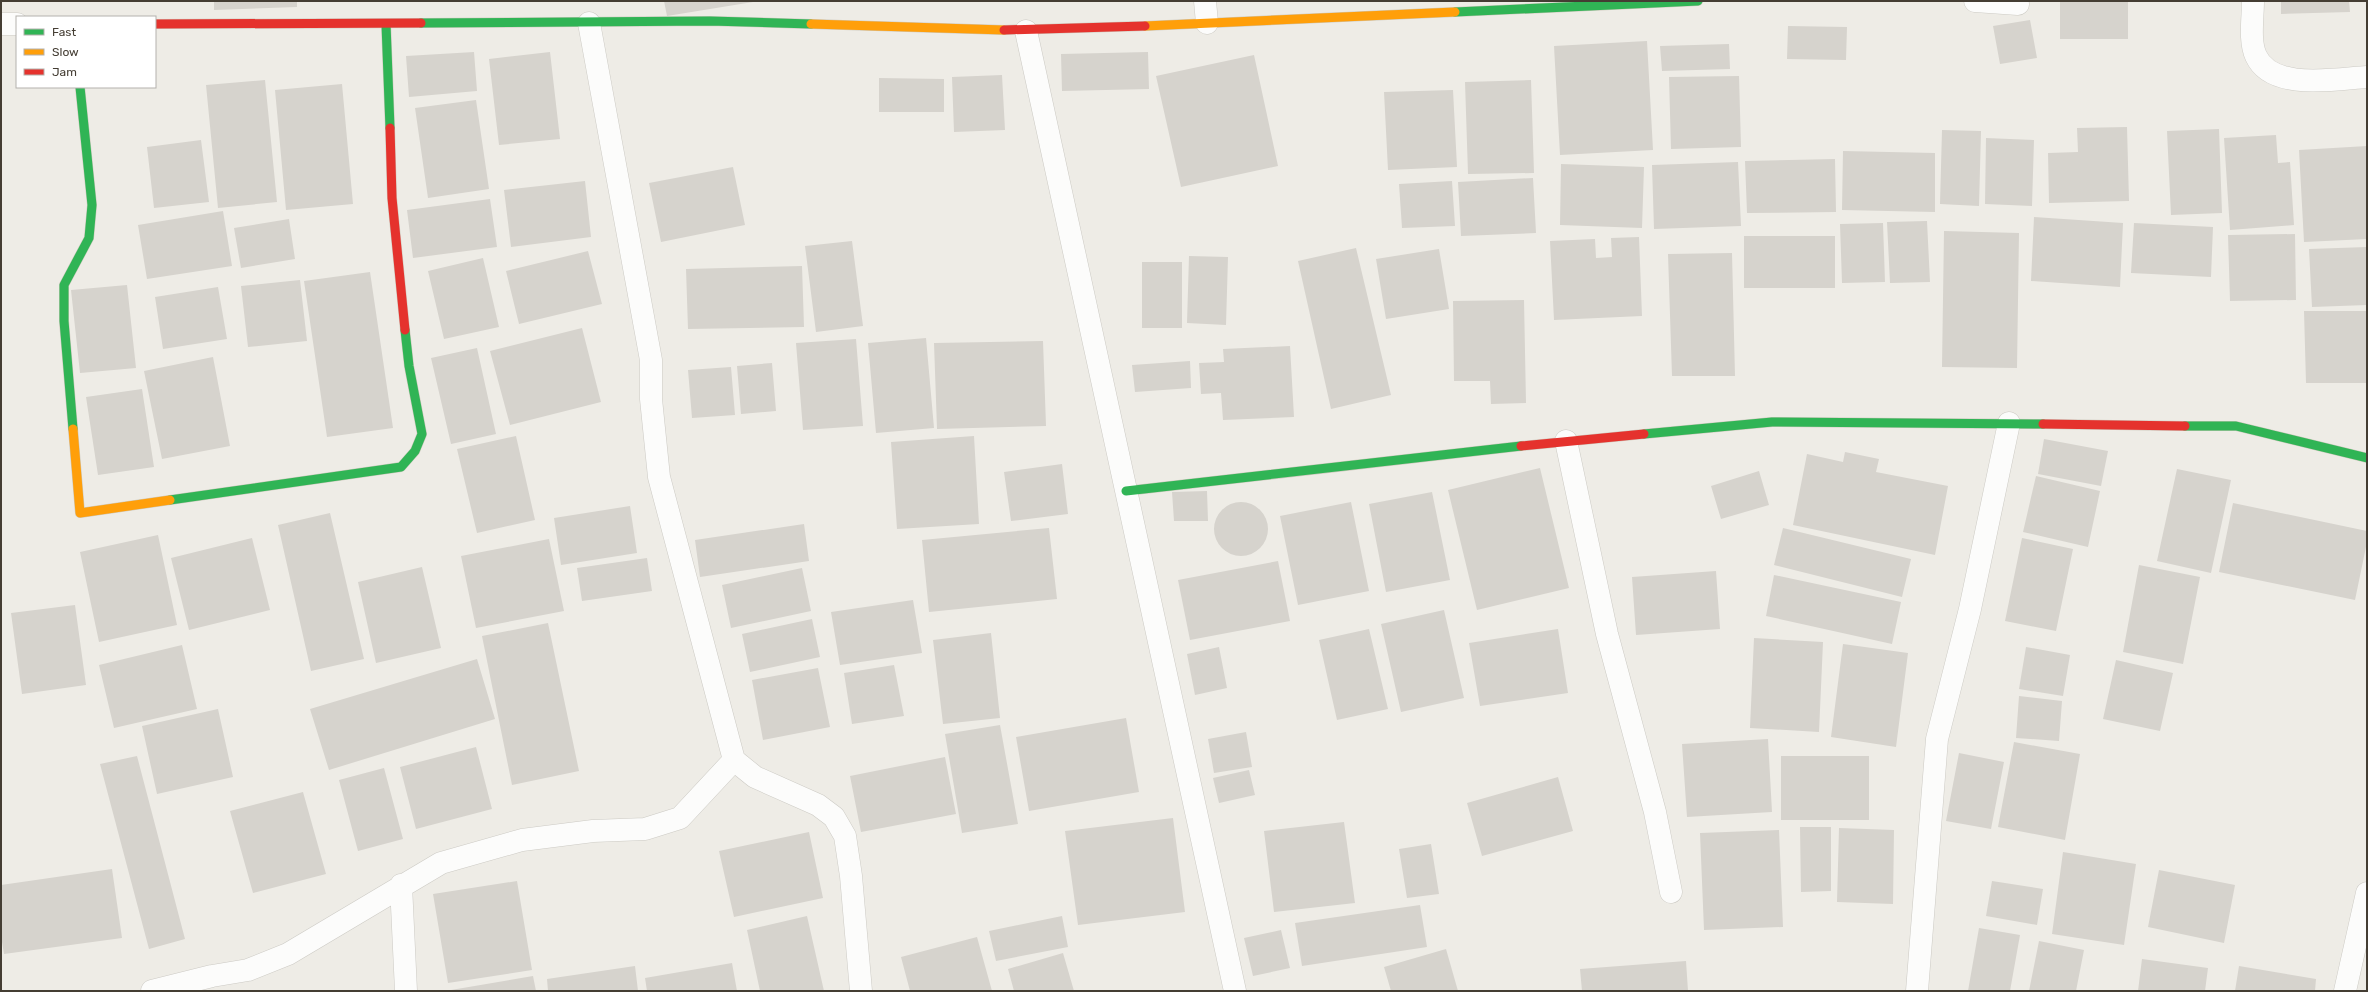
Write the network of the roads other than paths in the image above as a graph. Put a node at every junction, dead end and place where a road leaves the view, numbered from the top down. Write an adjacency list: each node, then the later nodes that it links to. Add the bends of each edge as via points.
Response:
1 (1205, 1): 7 (street)
2 (1698, 1): 7 (street)
3 (1975, 1): 5 (street)
4 (2253, 1): 13 (street, via 2256,56 2266,70 2280,78 2310,80)
5 (2018, 4)
6 (588, 23): 11 (street); 12 (street, via 710,22); 19 (street, via 651,360 659,477)
7 (1207, 23): 12 (street)
8 (1, 24): 9 (street)
9 (16, 24)
10 (156, 24): 11 (street)
11 (386, 24): 14 (street, via 392,198 410,366 422,434 415,451 401,467 80,512 64,321 64,285 89,238 92,205)
12 (1026, 31): 18 (street)
13 (2367, 77)
14 (80, 88)
15 (2010, 422): 16 (street, via 1772,422); 17 (street, via 2236,426); 27 (street, via 1970,609 1937,739)
16 (1566, 441): 18 (street); 21 (street, via 1607,634 1655,812)
17 (2367, 458)
18 (1126, 491): 26 (street)
19 (734, 760): 20 (street, via 680,818 645,829 593,831 522,840 441,863); 25 (street, via 755,777 818,805 834,817 845,836)
20 (401, 886): 23 (street, via 288,954 248,970); 24 (street)
21 (1671, 892)
22 (2367, 893): 28 (street)
23 (152, 991)
24 (406, 991)
25 (861, 991)
26 (1234, 991)
27 (1917, 991)
28 (2346, 991)

